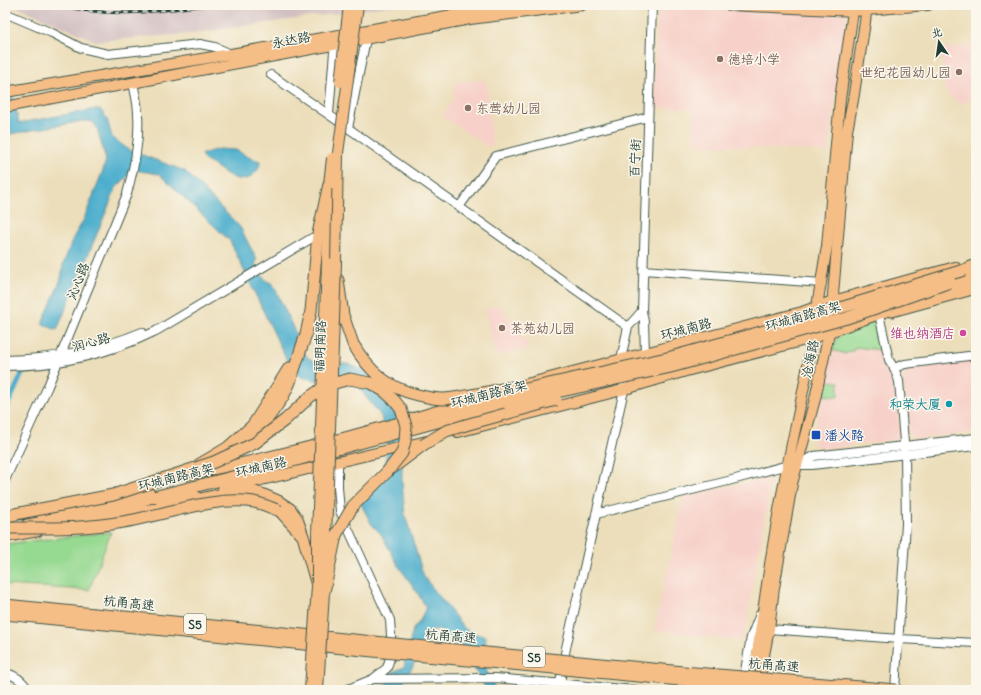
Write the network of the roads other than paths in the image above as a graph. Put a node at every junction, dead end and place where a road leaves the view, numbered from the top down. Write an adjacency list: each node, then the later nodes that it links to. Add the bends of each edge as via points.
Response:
1 (349, 5): 21 (main road, 福明南路, bridge)
2 (358, 5): 25 (main road, 福明南路, bridge, via 338,153)
3 (509, 5): 11 (main road, 永达路)
4 (582, 5): 11 (main road, 永达路, via 470,18)
5 (652, 5): 19 (street, 百宁街)
6 (729, 5): 8 (main road)
7 (928, 5): 9 (main road)
8 (854, 8): 9 (main road); 29 (main road, 沧海路, via 840,99)
9 (866, 8): 30 (main road, 沧海路, via 847,131)
10 (5, 13): 13 (street, via 81,48 108,54 200,44)
11 (367, 34): 12 (main road, 永达路); 20 (street)
12 (335, 40): 13 (main road, 永达路); 15 (main road, 永达路); 18 (street)
13 (231, 54): 16 (main road, 永达路)
14 (272, 75): 18 (street)
15 (133, 83): 17 (main road, 永达路); 39 (street, 沁心路, via 138,113 138,138 127,194)
16 (5, 92)
17 (5, 107)
18 (329, 114): 20 (street)
19 (648, 117): 22 (street, via 496,156); 27 (street, 百宁街)
20 (348, 128): 22 (street)
21 (329, 184): 49 (highway, bridge, via 318,234 311,311 290,382 261,428); 60 (main road, 福明南路, bridge, via 317,536)
22 (459, 207): 34 (street)
23 (312, 238): 39 (street, 润心路, via 176,318 133,336)
24 (976, 263): 26 (highway, 环城南路高架)
25 (336, 264): 42 (highway, bridge, via 343,315 353,344 363,361 379,378 412,394 441,399 580,373); 60 (main road, 福明南路, bridge)
26 (963, 268): 30 (main road, 环城南路); 42 (highway, 环城南路高架, bridge)
27 (643, 270): 29 (street); 32 (street, 百宁街)
28 (975, 281): 33 (main road); 42 (highway, 环城南路高架, bridge, via 847,318)
29 (822, 283): 31 (main road, 沧海路)
30 (833, 301): 31 (main road, 环城南路); 35 (main road, 沧海路)
31 (817, 307): 36 (main road, 沧海路); 37 (main road, 环城南路)
32 (642, 311): 34 (street); 37 (street, 百宁街)
33 (879, 314): 35 (main road); 44 (street, via 888,360)
34 (628, 327): 40 (street)
35 (829, 332): 36 (main road); 51 (main road, 沧海路, via 815,399)
36 (813, 338): 45 (main road); 51 (main road, 沧海路)
37 (645, 353): 40 (main road, 环城南路)
38 (976, 356): 44 (street, via 905,364)
39 (59, 358): 41 (street, 润心路); 43 (street, 润心路); 54 (street, 沁心路)
40 (621, 359): 45 (street); 53 (main road, 环城南路, via 527,383 402,422)
41 (5, 360)
42 (671, 362): 52 (highway, bridge, via 446,431); 56 (highway, 环城南路高架, bridge, via 504,394 380,432 64,511); 58 (highway, 环城南路高架, bridge, via 507,403 260,470 70,518)
43 (5, 366)
44 (894, 368): 48 (street, via 899,381)
45 (624, 390): 50 (main road, 环城南路); 57 (street)
46 (976, 438): 48 (street)
47 (976, 446): 48 (street)
48 (905, 450): 51 (street, via 812,465); 65 (street, via 906,524)
49 (225, 453): 52 (highway, bridge, via 255,443 327,385 350,379 370,383 384,391 401,409 406,426 405,442 402,453); 53 (highway); 56 (highway, bridge, via 113,495)
50 (338, 462): 55 (main road, 环城南路); 69 (street, via 340,511 390,620 392,651 387,668)
51 (792, 464): 57 (street); 61 (main road, 沧海路, via 784,484); 64 (main road, 沧海路, via 792,484)
52 (387, 472): 60 (highway, bridge, via 353,506 342,524 336,535)
53 (181, 476): 56 (main road, 环城南路)
54 (5, 480)
55 (120, 513): 58 (main road, 环城南路); 59 (highway, via 158,509 231,492 252,491 278,501 290,509 298,519)
56 (8, 514)
57 (596, 514): 70 (street)
58 (6, 531): 59 (highway, bridge, via 83,528 229,501 255,502 280,511)
59 (303, 536): 60 (highway, bridge)
60 (321, 589): 72 (main road, 福明南路, bridge); 73 (main road, 福明南路, bridge)
61 (764, 604): 76 (street, via 751,637); 77 (main road, 沧海路)
62 (5, 605): 67 (highway, 杭甬高速 / S5)
63 (5, 614): 67 (highway, 杭甬高速 / S5)
64 (769, 629): 65 (street); 78 (main road, 沧海路)
65 (899, 640): 66 (street); 80 (street)
66 (976, 643)
67 (384, 648): 79 (highway, 杭甬高速 / S5, bridge); 80 (highway, 杭甬高速 / S5, bridge)
68 (5, 674): 71 (street, via 24,682)
69 (373, 679): 70 (street, via 479,677); 74 (street)
70 (560, 683): 75 (street)
71 (28, 690)
72 (310, 690)
73 (318, 690)
74 (346, 690)
75 (635, 690)
76 (742, 690)
77 (751, 690)
78 (757, 690)
79 (785, 690)
80 (895, 690)

